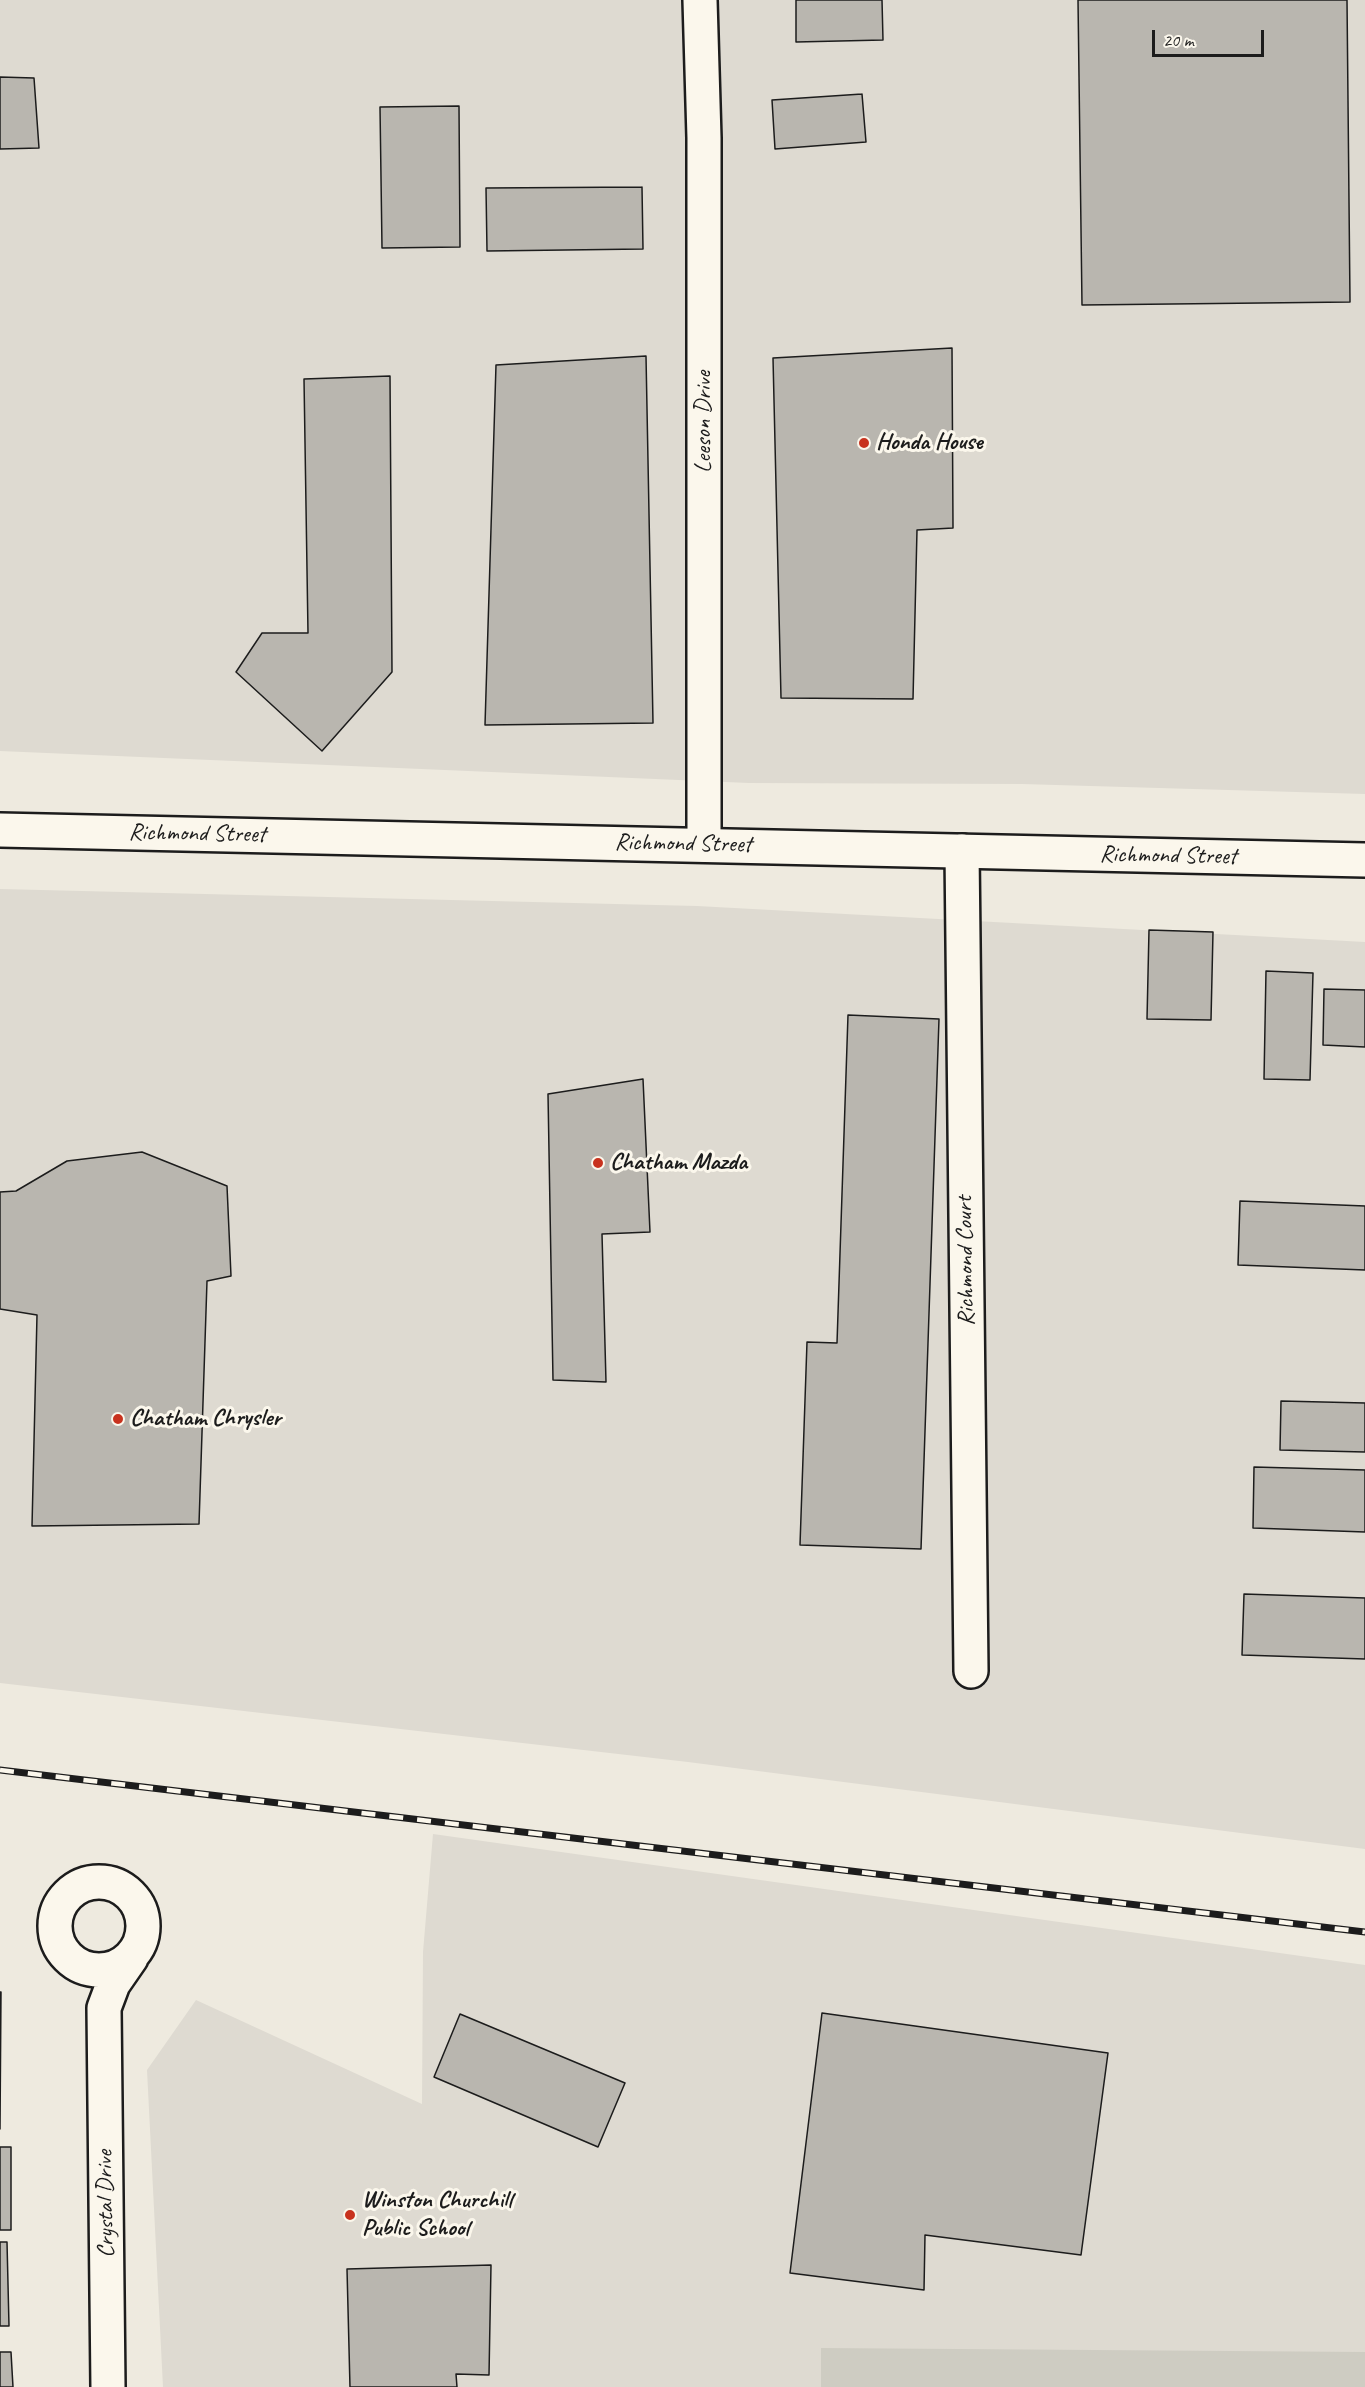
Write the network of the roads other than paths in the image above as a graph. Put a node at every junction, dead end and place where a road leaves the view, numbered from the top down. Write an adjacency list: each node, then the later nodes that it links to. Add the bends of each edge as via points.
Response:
1 (700, 0): 3 (street, Leeson Drive, via 704,138)
2 (0, 830): 3 (street, Richmond Street)
3 (704, 845): 4 (street, Richmond Street)
4 (962, 851): 5 (street, Richmond Street); 6 (street, Richmond Court)
5 (1365, 860)
6 (971, 1671)
7 (68, 1958): 8 (street, via 88,1970 100,1971); 8 (street, Crystal Drive, via 56,1938 60,1904 77,1888 99,1882 121,1887 142,1915 142,1938); 9 (street, Crystal Drive, via 94,1992)
8 (131, 1958): 9 (street, Crystal Drive, via 107,1997)
9 (105, 2020): 10 (street, Crystal Drive)
10 (108, 2387)

